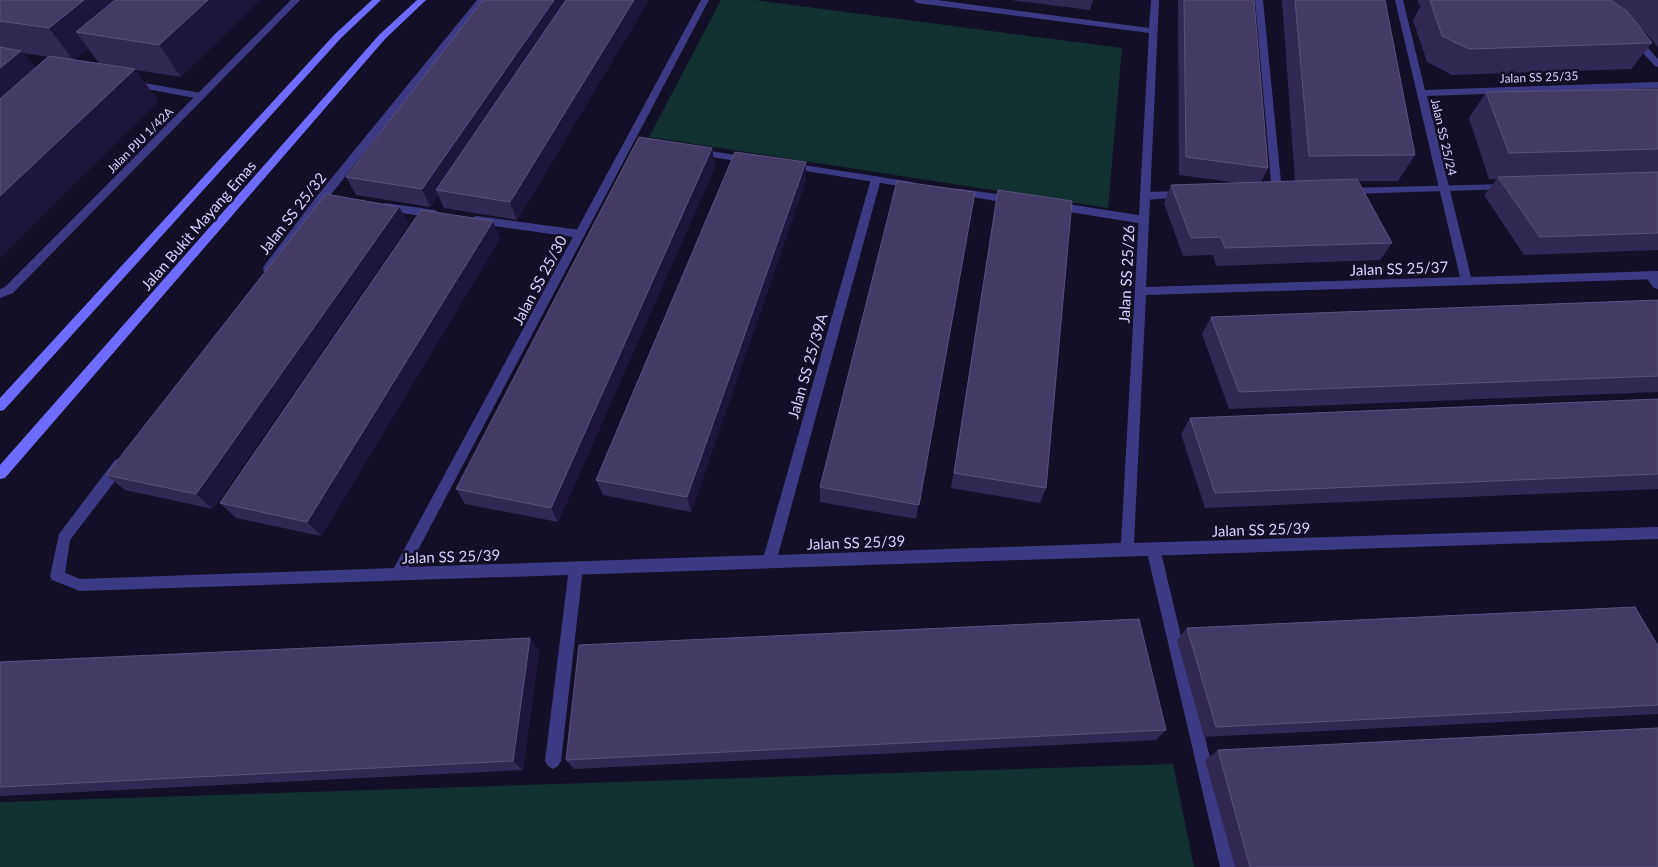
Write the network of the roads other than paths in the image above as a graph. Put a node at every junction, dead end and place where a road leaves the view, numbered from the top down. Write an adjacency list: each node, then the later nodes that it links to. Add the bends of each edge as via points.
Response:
1 (296, 0): 16 (street, Jalan PJU 1/42A)
2 (377, 0): 42 (main road, Jalan Bukit Mayang Emas, via 338,36)
3 (422, 0): 44 (main road, Jalan Bukit Mayang Emas, via 382,37)
4 (481, 0): 37 (street, Jalan SS 25/32)
5 (705, 0): 35 (street, Jalan SS 25/30, via 634,143)
6 (917, 0): 11 (street)
7 (1155, 0): 11 (street, Jalan SS 25/26)
8 (1259, 0): 26 (street)
9 (1399, 0): 15 (street, Jalan SS 25/24)
10 (1626, 29): 12 (street)
11 (1154, 30): 28 (street, Jalan SS 25/26)
12 (1658, 64)
13 (125, 83): 16 (street)
14 (1658, 85): 15 (street, Jalan SS 25/35)
15 (1421, 93): 24 (street, Jalan SS 25/24)
16 (201, 96): 41 (street, Jalan PJU 1/42A, via 9,290)
17 (689, 151): 18 (street)
18 (758, 161)
19 (778, 164): 20 (street)
20 (876, 179): 21 (street); 48 (street, Jalan SS 25/39A)
21 (924, 186)
22 (1522, 186): 24 (street)
23 (943, 189): 29 (street)
24 (1444, 189): 25 (street); 38 (street, Jalan SS 25/24)
25 (1336, 191)
26 (1278, 192)
27 (1192, 195): 28 (street)
28 (1145, 196): 34 (street, Jalan SS 25/26)
29 (1020, 201)
30 (369, 205): 32 (street)
31 (1048, 205): 34 (street)
32 (446, 216)
33 (465, 218): 35 (street)
34 (1144, 220): 40 (street, Jalan SS 25/26)
35 (580, 234): 50 (street, Jalan SS 25/30)
36 (1654, 275): 38 (street, Jalan SS 25/37); 39 (street)
37 (261, 278)
38 (1466, 281): 40 (street, Jalan SS 25/37)
39 (1658, 285)
40 (1141, 291): 47 (street, Jalan SS 25/26)
41 (0, 294)
42 (0, 406)
43 (129, 451): 50 (street, Jalan SS 25/39, via 64,538 57,576 80,585)
44 (0, 474)
45 (1658, 533): 46 (street, Jalan SS 25/39)
46 (1153, 548): 47 (street, Jalan SS 25/39); 52 (street)
47 (1127, 549): 48 (street, Jalan SS 25/39)
48 (769, 561): 49 (street, Jalan SS 25/39)
49 (576, 568): 50 (street, Jalan SS 25/39); 51 (street)
50 (398, 574)
51 (553, 761)
52 (1228, 867)

